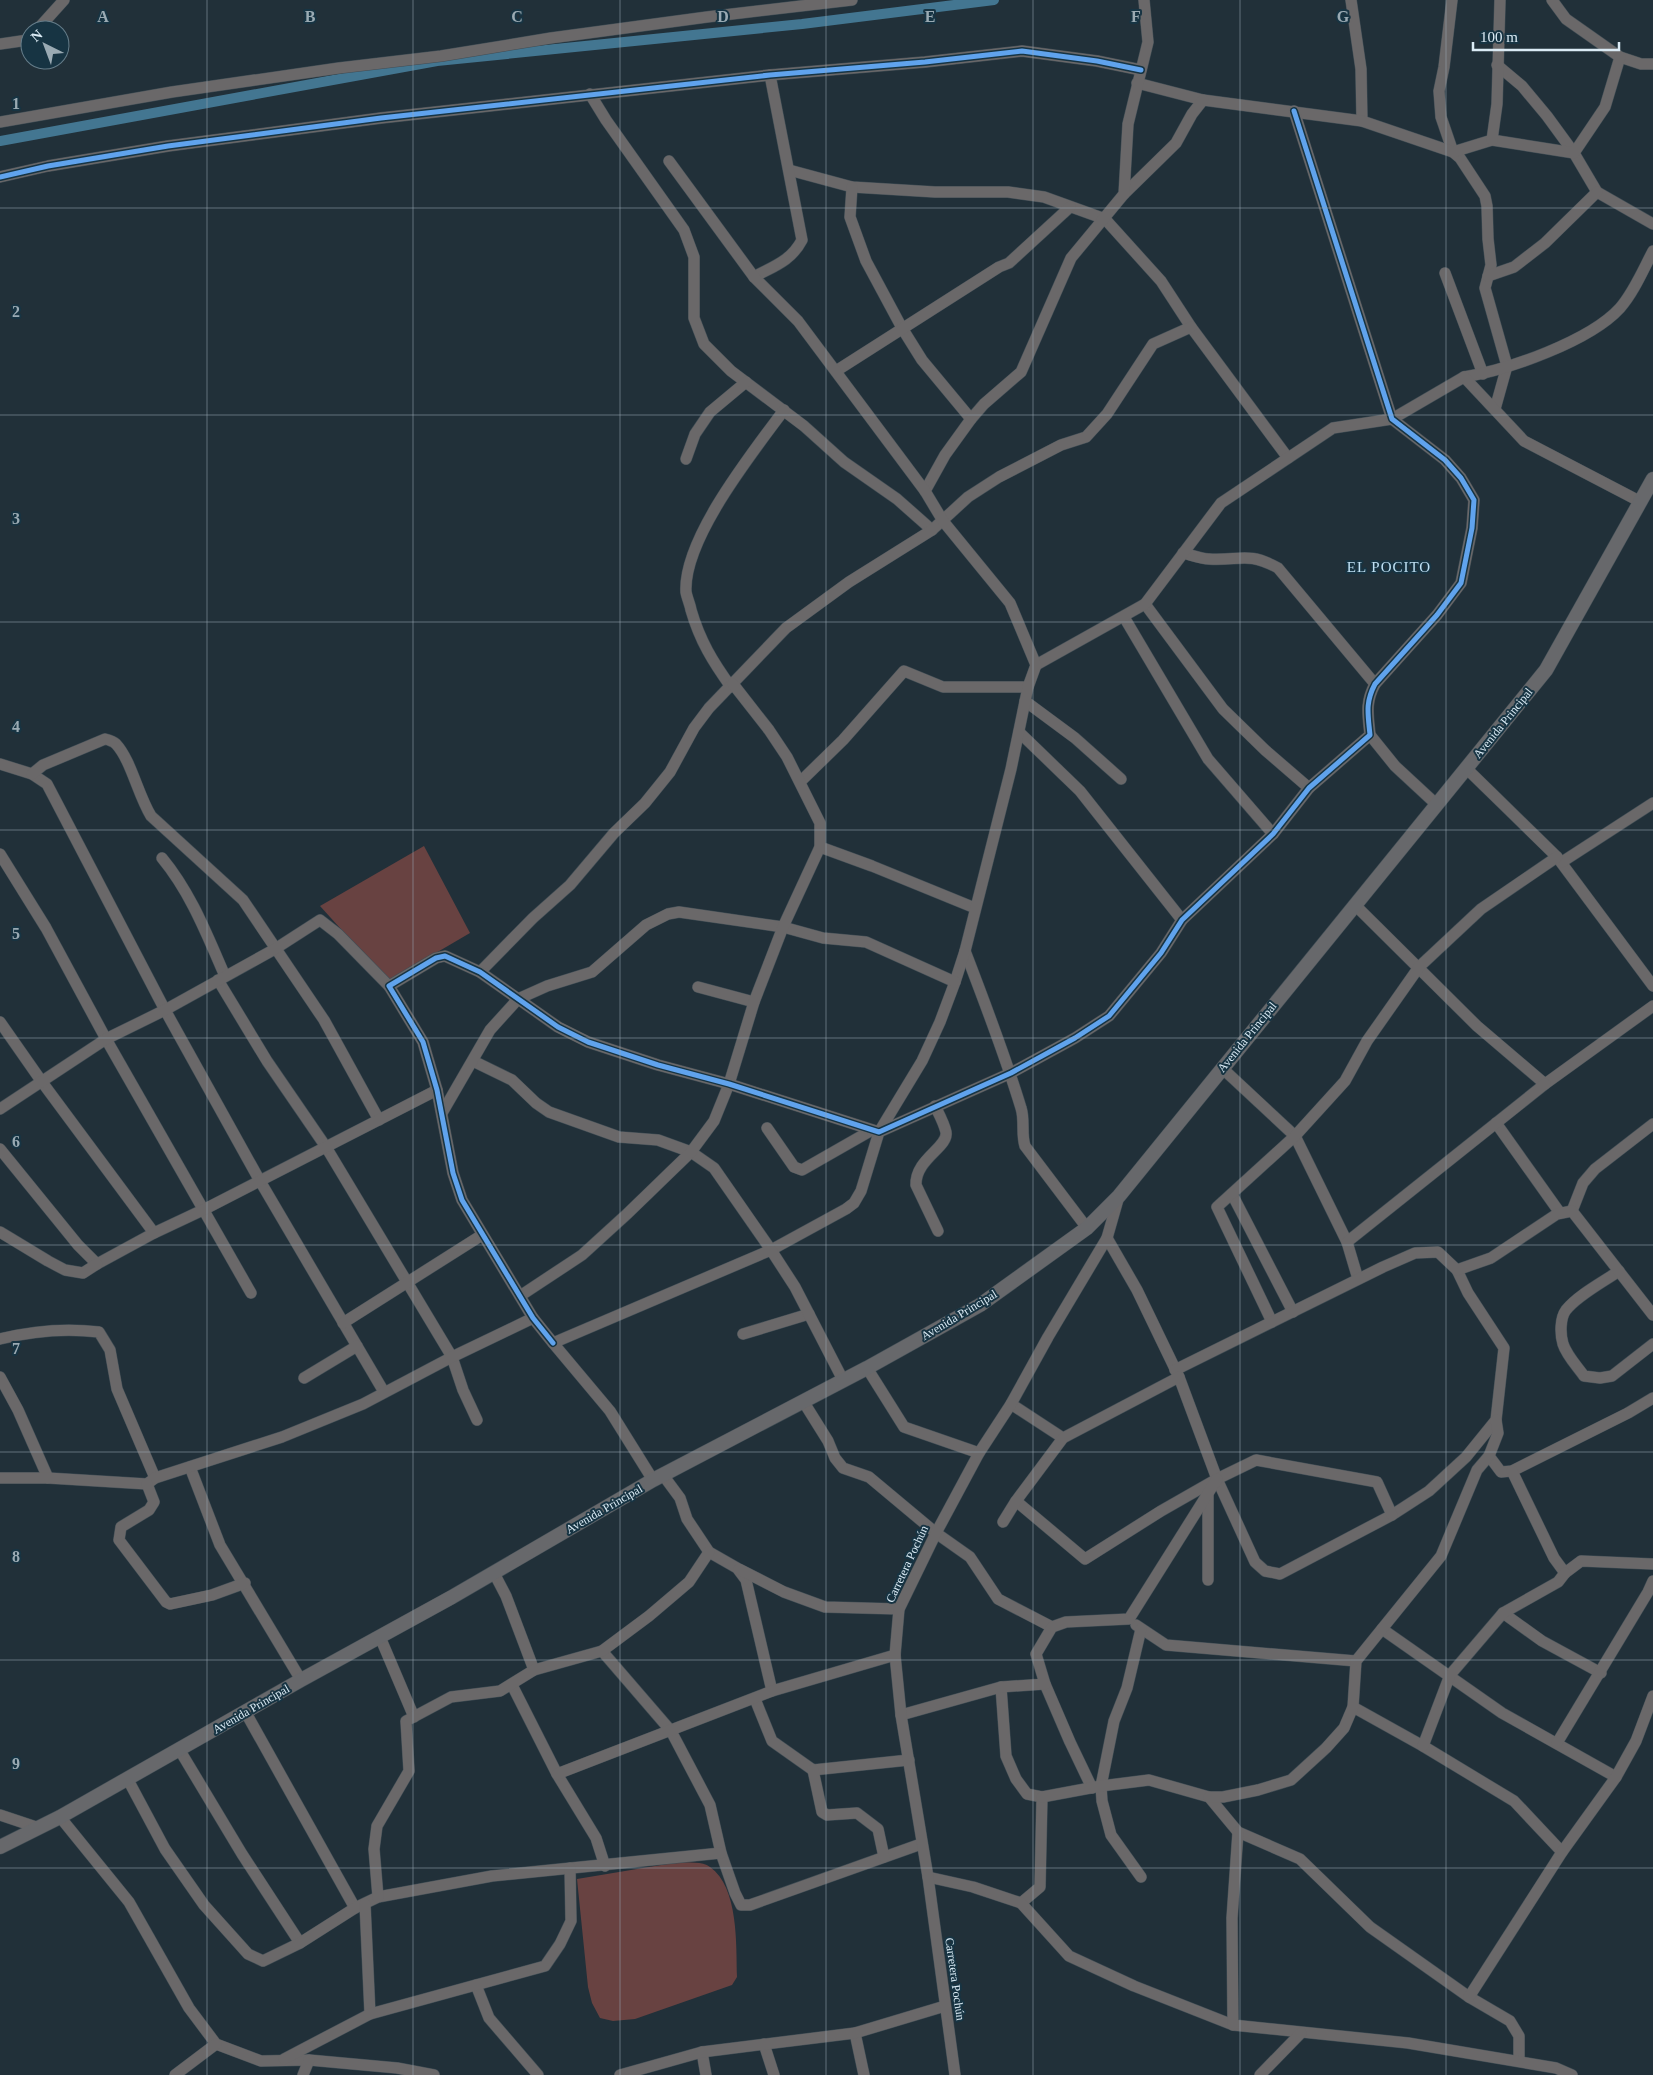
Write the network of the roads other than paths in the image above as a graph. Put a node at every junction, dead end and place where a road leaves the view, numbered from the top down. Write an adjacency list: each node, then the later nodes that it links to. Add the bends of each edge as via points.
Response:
1 (64, 0): 8 (street)
2 (852, 0): 21 (street, via 707,17 172,92)
3 (1144, 0): 14 (street, via 1148,42)
4 (1351, 0): 20 (street, via 1361,69)
5 (1452, 0): 23 (street, via 1439,91 1441,117)
6 (1500, 0): 13 (street)
7 (1552, 0): 11 (street, via 1566,19)
8 (47, 20)
9 (20, 41): 10 (street)
10 (0, 44)
11 (1620, 57): 12 (street); 24 (street, via 1605,107)
12 (1653, 64)
13 (1497, 65): 22 (street, via 1497,104); 24 (street, via 1522,86)
14 (1140, 70): 15 (street, via 1022,51); 16 (street)
15 (770, 75): 17 (street); 26 (street)
16 (1137, 83): 18 (street); 30 (street, via 1128,124)
17 (590, 94): 27 (street, via 168,146); 44 (street, via 684,230 694,257 694,318 704,344)
18 (1203, 100): 19 (street); 30 (street, via 1176,144)
19 (1294, 110): 20 (street); 48 (street)
20 (1362, 121): 23 (street)
21 (0, 122)
22 (1492, 140): 23 (street); 24 (street)
23 (1453, 152): 36 (street, via 1485,196 1491,265)
24 (1574, 153): 29 (street)
25 (669, 160): 37 (street)
26 (789, 170): 28 (street); 37 (street, via 802,240 785,260)
27 (0, 177)
28 (852, 187): 31 (street, via 1008,192 1044,197); 39 (street, via 850,217 866,262)
29 (1597, 192): 33 (street); 36 (street, via 1545,244 1514,267)
30 (1124, 194): 32 (street)
31 (1070, 207): 32 (street); 39 (street, via 1009,264 999,267)
32 (1105, 219): 38 (street, via 1161,281); 47 (street, via 1071,258 1021,372)
33 (1653, 224)
34 (1653, 252): 40 (street, via 1620,308 1592,331 1548,352)
35 (1445, 273): 42 (street)
36 (1488, 276): 40 (street, via 1485,288)
37 (754, 277): 41 (street, via 798,321)
38 (1191, 327): 49 (street); 54 (street, via 1153,344 1107,414 1086,437 1061,445 998,477 968,497)
39 (902, 328): 41 (street); 47 (street, via 922,360)
40 (1507, 366): 42 (street); 45 (street)
41 (836, 371): 52 (street)
42 (1484, 374): 43 (street)
43 (1464, 377): 45 (street); 48 (street)
44 (746, 382): 46 (street); 50 (street, via 710,412 695,434)
45 (1495, 409): 53 (street, via 1524,441)
46 (784, 410): 55 (street, via 844,462 897,499); 61 (street, via 740,469 704,531 690,563 686,592 695,623 708,655)
47 (971, 419): 52 (street, via 945,455)
48 (1392, 419): 49 (street, via 1333,428); 60 (street, via 1445,460 1461,478 1473,497 1473,514 1461,583)
49 (1288, 458): 56 (street, via 1221,503)
50 (686, 459)
51 (1653, 479): 53 (main road, Avenida Principal)
52 (925, 491): 54 (street)
53 (1642, 502): 67 (main road, Avenida Principal, via 1546,670)
54 (943, 521): 55 (street); 59 (street, via 1010,603)
55 (932, 530): 61 (street, via 849,582 786,628)
56 (1182, 552): 57 (street); 60 (street, via 1208,559 1248,557 1265,560 1278,568)
57 (1145, 604): 58 (street); 71 (street, via 1223,709)
58 (1124, 617): 59 (street); 74 (street, via 1208,758)
59 (1036, 665): 62 (street)
60 (1375, 684): 65 (street, via 1367,705)
61 (732, 686): 70 (street, via 779,744); 86 (street, via 694,728 670,772 645,803 614,833 570,885)
62 (1028, 688): 63 (street); 70 (street, via 943,686 904,670 843,740)
63 (1025, 701): 64 (street); 69 (street, via 1075,738)
64 (1019, 732): 80 (street); 81 (street, via 1080,791)
65 (1370, 735): 71 (street); 73 (street, via 1395,766)
66 (0, 764): 68 (street)
67 (1466, 768): 73 (main road, Avenida Principal); 78 (street)
68 (32, 774): 83 (street, via 43,765 105,739 114,742 122,752 151,816 242,900); 95 (street, via 47,784)
69 (1120, 779)
70 (800, 782): 75 (street, via 820,823)
71 (1309, 788): 74 (street)
72 (1653, 803): 78 (street)
73 (1436, 804): 79 (main road, Avenida Principal)
74 (1273, 834): 81 (street)
75 (820, 847): 80 (street); 82 (street)
76 (0, 854): 97 (street, via 46,928)
77 (162, 858): 87 (street, via 175,873 200,917)
78 (1559, 860): 85 (street, via 1481,909); 90 (street)
79 (1355, 905): 85 (street); 99 (main road, Avenida Principal)
80 (975, 908): 84 (street)
81 (1182, 920): 100 (street, via 1161,953 1109,1016)
82 (783, 927): 88 (street, via 824,938 866,942); 92 (street, via 679,912 668,914 646,925 592,972); 93 (street)
83 (275, 948): 87 (street); 89 (street, via 320,920); 108 (street, via 324,1020)
84 (965, 951): 88 (street); 100 (street)
85 (1420, 967): 103 (street, via 1477,1026); 113 (street, via 1368,1040 1346,1081)
86 (480, 972): 89 (street, via 441,956); 92 (street)
87 (221, 978): 95 (street); 114 (street, via 267,1061)
88 (955, 982): 112 (street, via 922,1061)
89 (389, 986): 104 (street, via 423,1042)
90 (1653, 986)
91 (698, 987): 93 (street)
92 (518, 999): 98 (street, via 490,1030); 102 (street, via 558,1027 588,1042)
93 (754, 1002): 102 (street)
94 (1653, 1006): 103 (street)
95 (165, 1010): 97 (street); 117 (street)
96 (0, 1022): 101 (street)
97 (106, 1039): 101 (street); 120 (street)
98 (473, 1062): 107 (street); 116 (street, via 512,1080 549,1112 619,1137 658,1140)
99 (1222, 1068): 113 (street); 119 (main road, Avenida Principal)
100 (1011, 1073): 105 (street); 123 (street, via 1024,1116 1025,1146)
101 (42, 1082): 106 (street); 126 (street)
102 (729, 1084): 112 (street); 116 (street, via 714,1121)
103 (1545, 1084): 109 (street)
104 (437, 1090): 107 (street); 108 (street)
105 (935, 1106): 112 (street); 124 (street, via 946,1138 922,1165 916,1185)
106 (0, 1109)
107 (442, 1113): 127 (street, via 456,1187)
108 (379, 1120): 114 (street)
109 (1496, 1123): 122 (street); 129 (street)
110 (1653, 1124): 121 (street, via 1595,1169 1583,1183)
111 (767, 1128): 112 (street, via 794,1167 802,1170)
112 (875, 1131): 130 (street, via 861,1191 854,1203)
113 (1295, 1136): 118 (street); 129 (street)
114 (326, 1147): 117 (street); 135 (street)
115 (0, 1150): 131 (street)
116 (691, 1152): 130 (street, via 714,1168); 137 (street, via 582,1254)
117 (260, 1181): 120 (street); 143 (street)
118 (1232, 1194): 138 (street); 142 (street, via 1217,1207)
119 (1119, 1196): 123 (main road, Avenida Principal); 128 (street, Carretera Pochún)
120 (205, 1209): 126 (street); 136 (street)
121 (1572, 1211): 122 (street); 133 (street)
122 (1560, 1214): 132 (street, via 1491,1258)
123 (1086, 1228): 150 (main road, Avenida Principal, via 980,1305)
124 (938, 1231)
125 (0, 1232): 131 (street, via 66,1270 83,1273)
126 (154, 1233): 131 (street)
127 (482, 1235): 135 (street); 137 (street)
128 (1107, 1238): 151 (street, via 1137,1290); 158 (street, Carretera Pochún)
129 (1347, 1242): 134 (street)
130 (771, 1250): 139 (street); 146 (street)
131 (97, 1264)
132 (1457, 1270): 134 (street, via 1438,1252 1416,1253); 160 (street, via 1504,1348)
133 (1618, 1271): 140 (street); 147 (street, via 1565,1311 1561,1326 1562,1342 1584,1376 1600,1378 1612,1376)
134 (1358, 1279): 138 (street)
135 (406, 1282): 143 (street); 149 (street)
136 (251, 1293)
137 (520, 1296): 141 (street)
138 (1293, 1312): 142 (street)
139 (809, 1314): 144 (street); 154 (street)
140 (1653, 1315)
141 (533, 1318): 146 (street); 149 (street)
142 (1272, 1322): 151 (street)
143 (343, 1323): 148 (street)
144 (743, 1334)
145 (0, 1340): 170 (street, via 66,1330 98,1332 110,1350 117,1389)
146 (553, 1343): 168 (street, via 613,1415)
147 (1653, 1344)
148 (357, 1346): 153 (street); 155 (street)
149 (452, 1357): 155 (street); 159 (street)
150 (867, 1368): 154 (main road, Avenida Principal); 162 (street, via 904,1427)
151 (1177, 1374): 161 (street); 169 (street)
152 (0, 1377): 167 (street)
153 (304, 1378)
154 (843, 1380): 157 (main road, Avenida Principal)
155 (384, 1392): 164 (street, via 363,1404 282,1437)
156 (1653, 1398): 165 (street)
157 (803, 1401): 168 (main road, Avenida Principal); 175 (street, via 843,1468 869,1476)
158 (1011, 1404): 161 (street); 162 (street, Carretera Pochún)
159 (477, 1420)
160 (1496, 1420): 163 (street, via 1498,1433); 173 (street, via 1466,1457 1429,1491)
161 (1063, 1438): 172 (street)
162 (980, 1453): 175 (street, Carretera Pochún)
163 (1489, 1456): 165 (street, via 1501,1472); 189 (street, via 1477,1470 1441,1556)
164 (190, 1467): 170 (street); 183 (street, via 220,1545)
165 (1512, 1471): 180 (street, via 1554,1558)
166 (0, 1478): 167 (street)
167 (48, 1478): 170 (street)
168 (658, 1478): 176 (street, via 680,1498 687,1519); 179 (main road, Avenida Principal)
169 (1218, 1479): 171 (street); 172 (street, via 1085,1559); 173 (street, via 1256,1460 1377,1482); 173 (street, via 1255,1562 1265,1571 1280,1574)
170 (151, 1481): 183 (street, via 154,1502 149,1510 121,1527 119,1540 166,1602 170,1604 212,1596)
171 (1208, 1494): 181 (street); 186 (street)
172 (1016, 1501): 174 (street)
173 (1392, 1515)
174 (1003, 1522)
175 (936, 1533): 184 (street, Carretera Pochún); 187 (street, via 970,1557 998,1599)
176 (709, 1552): 178 (street); 191 (street, via 689,1582)
177 (1653, 1564): 180 (street, via 1581,1561)
178 (737, 1568): 184 (street, via 784,1592 826,1607); 201 (street, via 746,1580)
179 (494, 1573): 190 (main road, Avenida Principal); 194 (street)
180 (1565, 1573): 185 (street, via 1558,1582)
181 (1208, 1580)
182 (1653, 1581): 195 (street)
183 (245, 1583): 197 (street)
184 (899, 1610): 192 (street, Carretera Pochún)
185 (1503, 1613): 195 (street, via 1542,1641); 196 (street)
186 (1129, 1619): 187 (street, via 1066,1622); 188 (street)
187 (1052, 1627): 199 (street, via 1036,1654)
188 (1141, 1629): 193 (street, via 1166,1645); 217 (street, via 1128,1688 1114,1721)
189 (1382, 1629): 193 (street); 196 (street)
190 (380, 1637): 197 (main road, Avenida Principal); 207 (street)
191 (602, 1651): 194 (street); 208 (street)
192 (895, 1655): 201 (street); 206 (street, Carretera Pochún)
193 (1356, 1661): 204 (street)
194 (534, 1670): 198 (street)
195 (1600, 1673): 209 (street)
196 (1450, 1675): 209 (street, via 1502,1713); 210 (street)
197 (301, 1680): 205 (main road, Avenida Principal)
198 (512, 1684): 207 (street, via 500,1692 451,1697); 214 (street)
199 (1045, 1684): 200 (street); 217 (street, via 1070,1742)
200 (1002, 1687): 206 (street); 218 (street, via 1006,1756 1027,1794)
201 (772, 1691): 203 (street)
202 (1653, 1696): 215 (street, via 1636,1741)
203 (755, 1699): 208 (street); 213 (street, via 772,1742)
204 (1353, 1707): 210 (street); 219 (street, via 1344,1728 1291,1780 1258,1790)
205 (246, 1713): 211 (main road, Avenida Principal); 235 (street)
206 (901, 1715): 212 (street, Carretera Pochún)
207 (414, 1717): 233 (street, via 406,1721 409,1771 377,1826 374,1849)
208 (671, 1731): 214 (street); 227 (street, via 710,1805)
209 (1557, 1743): 215 (street)
210 (1423, 1746): 226 (street, via 1514,1802)
211 (179, 1749): 216 (main road, Avenida Principal); 236 (street)
212 (909, 1760): 213 (street); 224 (street, Carretera Pochún)
213 (813, 1770): 228 (street, via 822,1812 827,1815 857,1813 878,1829)
214 (557, 1774): 229 (street, via 596,1838)
215 (1616, 1777): 226 (street)
216 (127, 1778): 221 (main road, Avenida Principal); 236 (street, via 165,1849 204,1905 248,1954 264,1960)
217 (1097, 1787): 218 (street); 219 (street, via 1149,1780); 232 (street, via 1111,1835)
218 (1042, 1797): 234 (street, via 1040,1887)
219 (1208, 1797): 223 (street)
220 (0, 1815): 222 (street)
221 (60, 1817): 222 (main road, Avenida Principal); 244 (street, via 129,1902 189,2008)
222 (39, 1828): 225 (main road, Avenida Principal)
223 (1238, 1832): 238 (street, via 1300,1859 1370,1927); 241 (street, via 1232,1918)
224 (921, 1844): 228 (street); 231 (street, Carretera Pochún)
225 (0, 1847)
226 (1562, 1852): 238 (street)
227 (721, 1853): 228 (street, via 741,1905 750,1905); 229 (street)
228 (884, 1856)
229 (605, 1866): 230 (street)
230 (570, 1868): 233 (street, via 492,1876); 237 (street, via 571,1921 545,1966)
231 (928, 1877): 234 (street, via 973,1887); 239 (street, Carretera Pochún)
232 (1141, 1877)
233 (378, 1897): 235 (street)
234 (1021, 1904): 241 (street, via 1068,1956)
235 (360, 1906): 236 (street); 240 (street)
236 (300, 1943)
237 (476, 1985): 240 (street); 254 (street, via 489,2018)
238 (1469, 1997): 249 (street, via 1510,2021 1519,2036)
239 (945, 2006): 242 (street); 259 (street, Carretera Pochún)
240 (370, 2014): 248 (street)
241 (1233, 2025): 243 (street)
242 (855, 2033): 245 (street); 258 (street)
243 (1301, 2033): 249 (street, via 1408,2043); 260 (street)
244 (216, 2044): 248 (street, via 261,2061); 251 (street)
245 (764, 2044): 246 (street); 257 (street)
246 (702, 2052): 255 (street); 256 (street)
247 (309, 2060): 248 (street); 250 (street, via 397,2068); 252 (street)
248 (281, 2061)
249 (1519, 2061): 261 (street, via 1556,2068)
250 (421, 2074): 253 (street)
251 (175, 2075)
252 (303, 2075)
253 (434, 2075)
254 (538, 2075)
255 (620, 2075)
256 (706, 2075)
257 (774, 2075)
258 (864, 2075)
259 (955, 2075)
260 (1260, 2075)
261 (1572, 2075)

